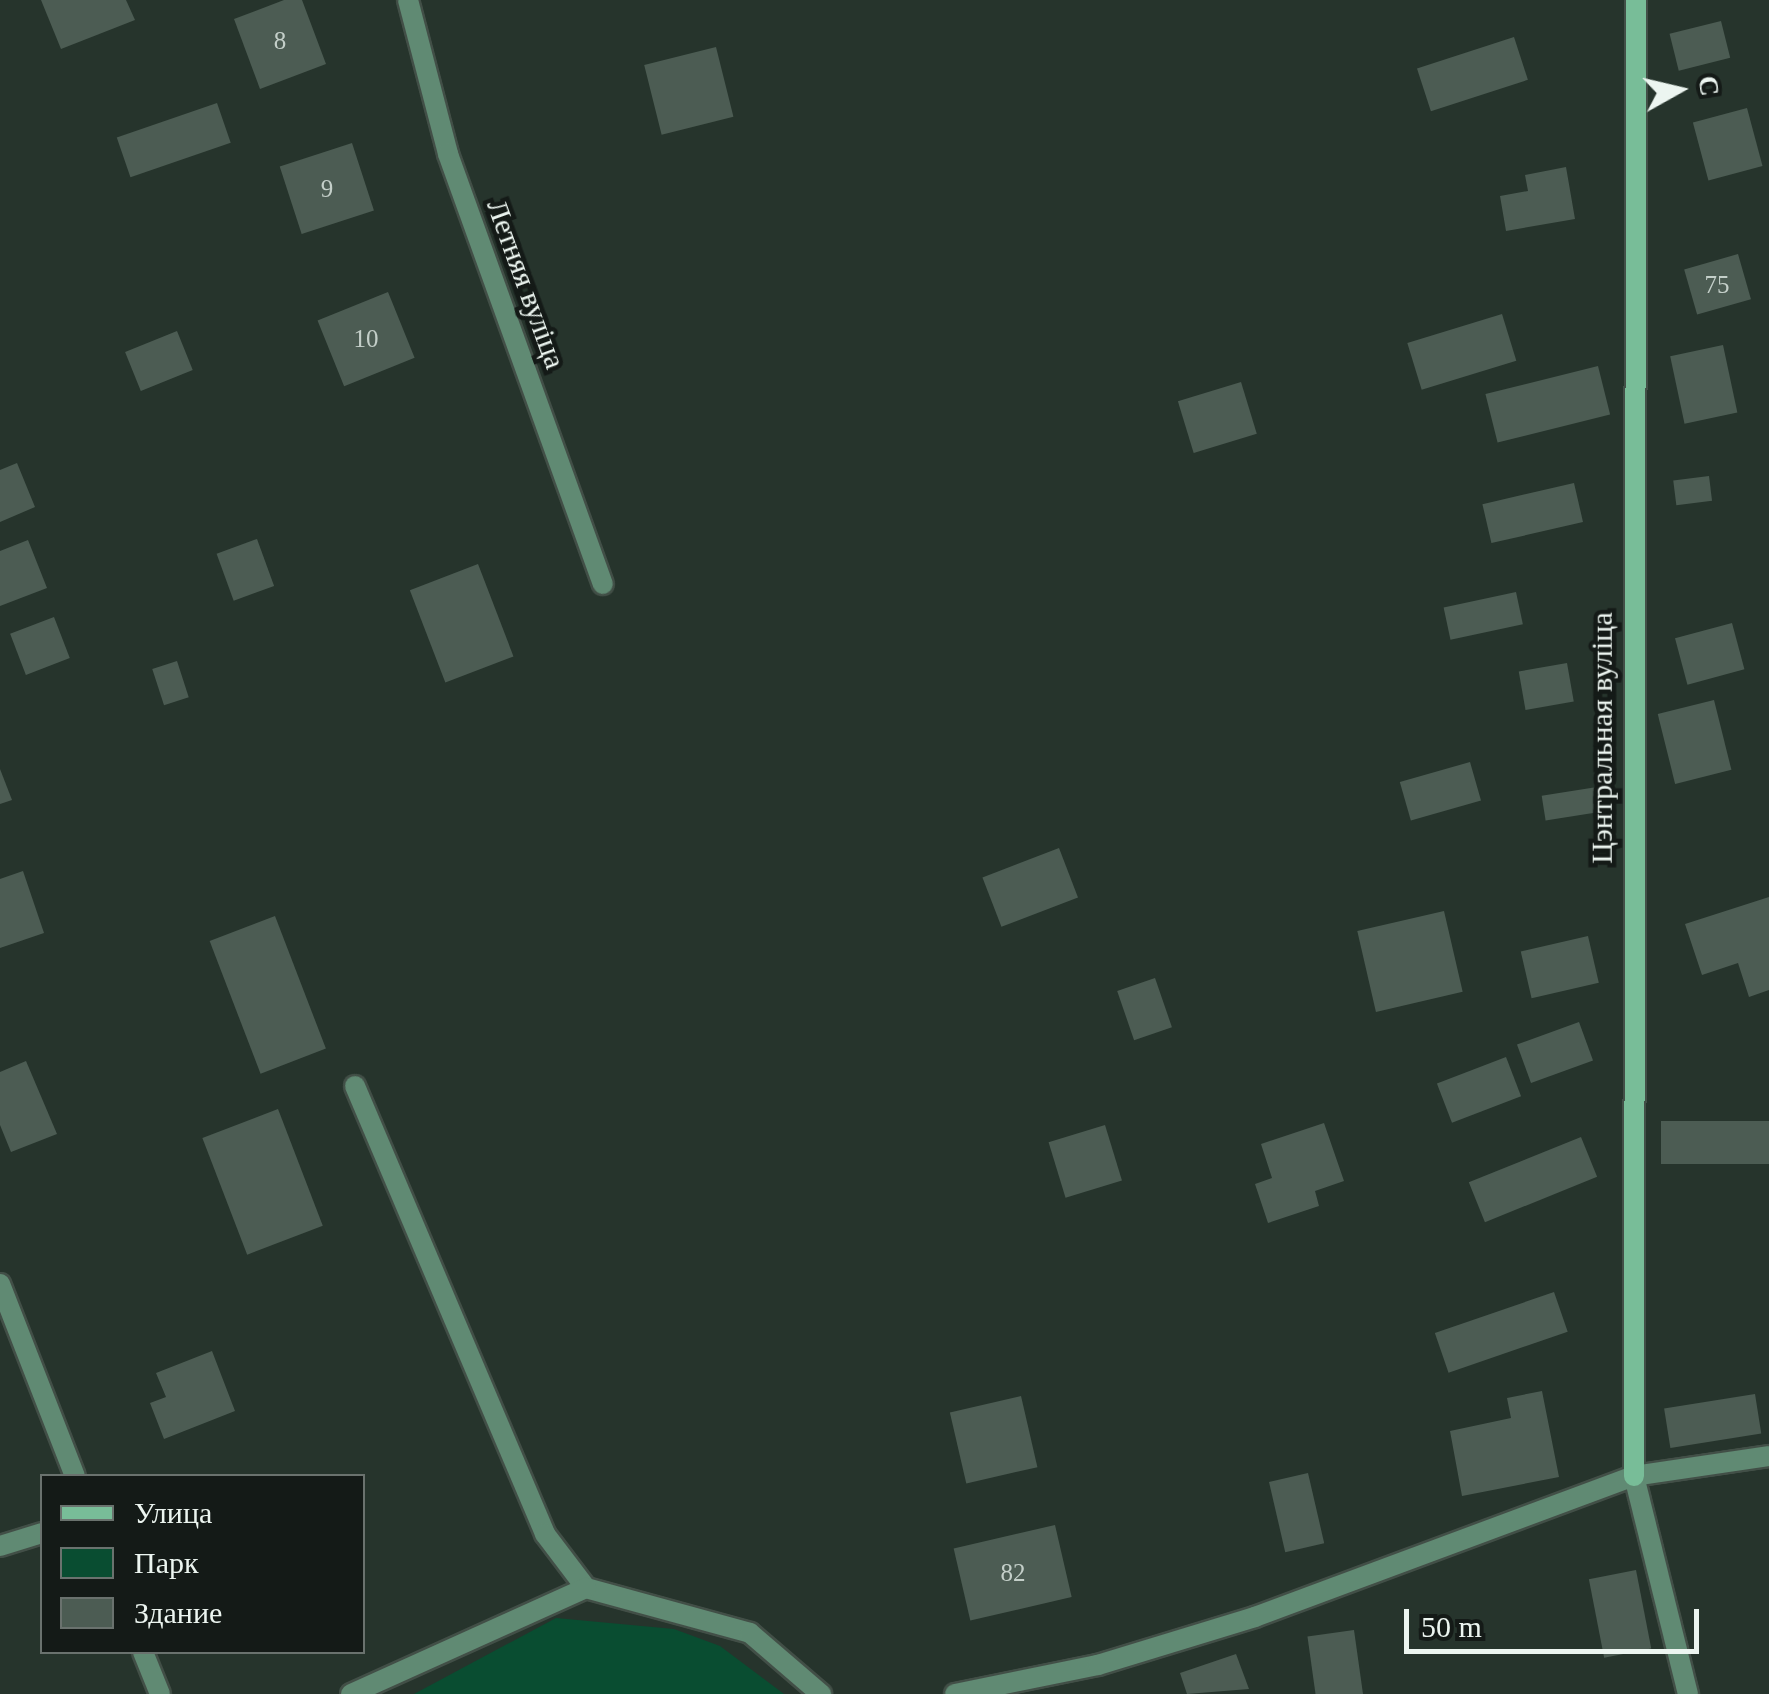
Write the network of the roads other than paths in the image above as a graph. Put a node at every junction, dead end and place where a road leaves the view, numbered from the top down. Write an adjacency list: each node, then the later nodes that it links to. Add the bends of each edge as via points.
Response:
1 (408, 0): 3 (street, Летняя вуліца, via 448,154)
2 (1636, 0): 8 (street, Цэнтральная вуліца)
3 (603, 584)
4 (355, 1086): 11 (street, via 545,1534)
5 (0, 1284): 7 (street)
6 (1769, 1456): 8 (street)
7 (74, 1474)
8 (1634, 1476): 16 (street, via 1255,1617 1098,1665); 17 (street)
9 (40, 1534): 10 (street)
10 (0, 1546)
11 (586, 1588): 14 (street); 15 (street, via 750,1633)
12 (145, 1654): 13 (street)
13 (160, 1694)
14 (350, 1694)
15 (821, 1694)
16 (954, 1694)
17 (1688, 1694)

